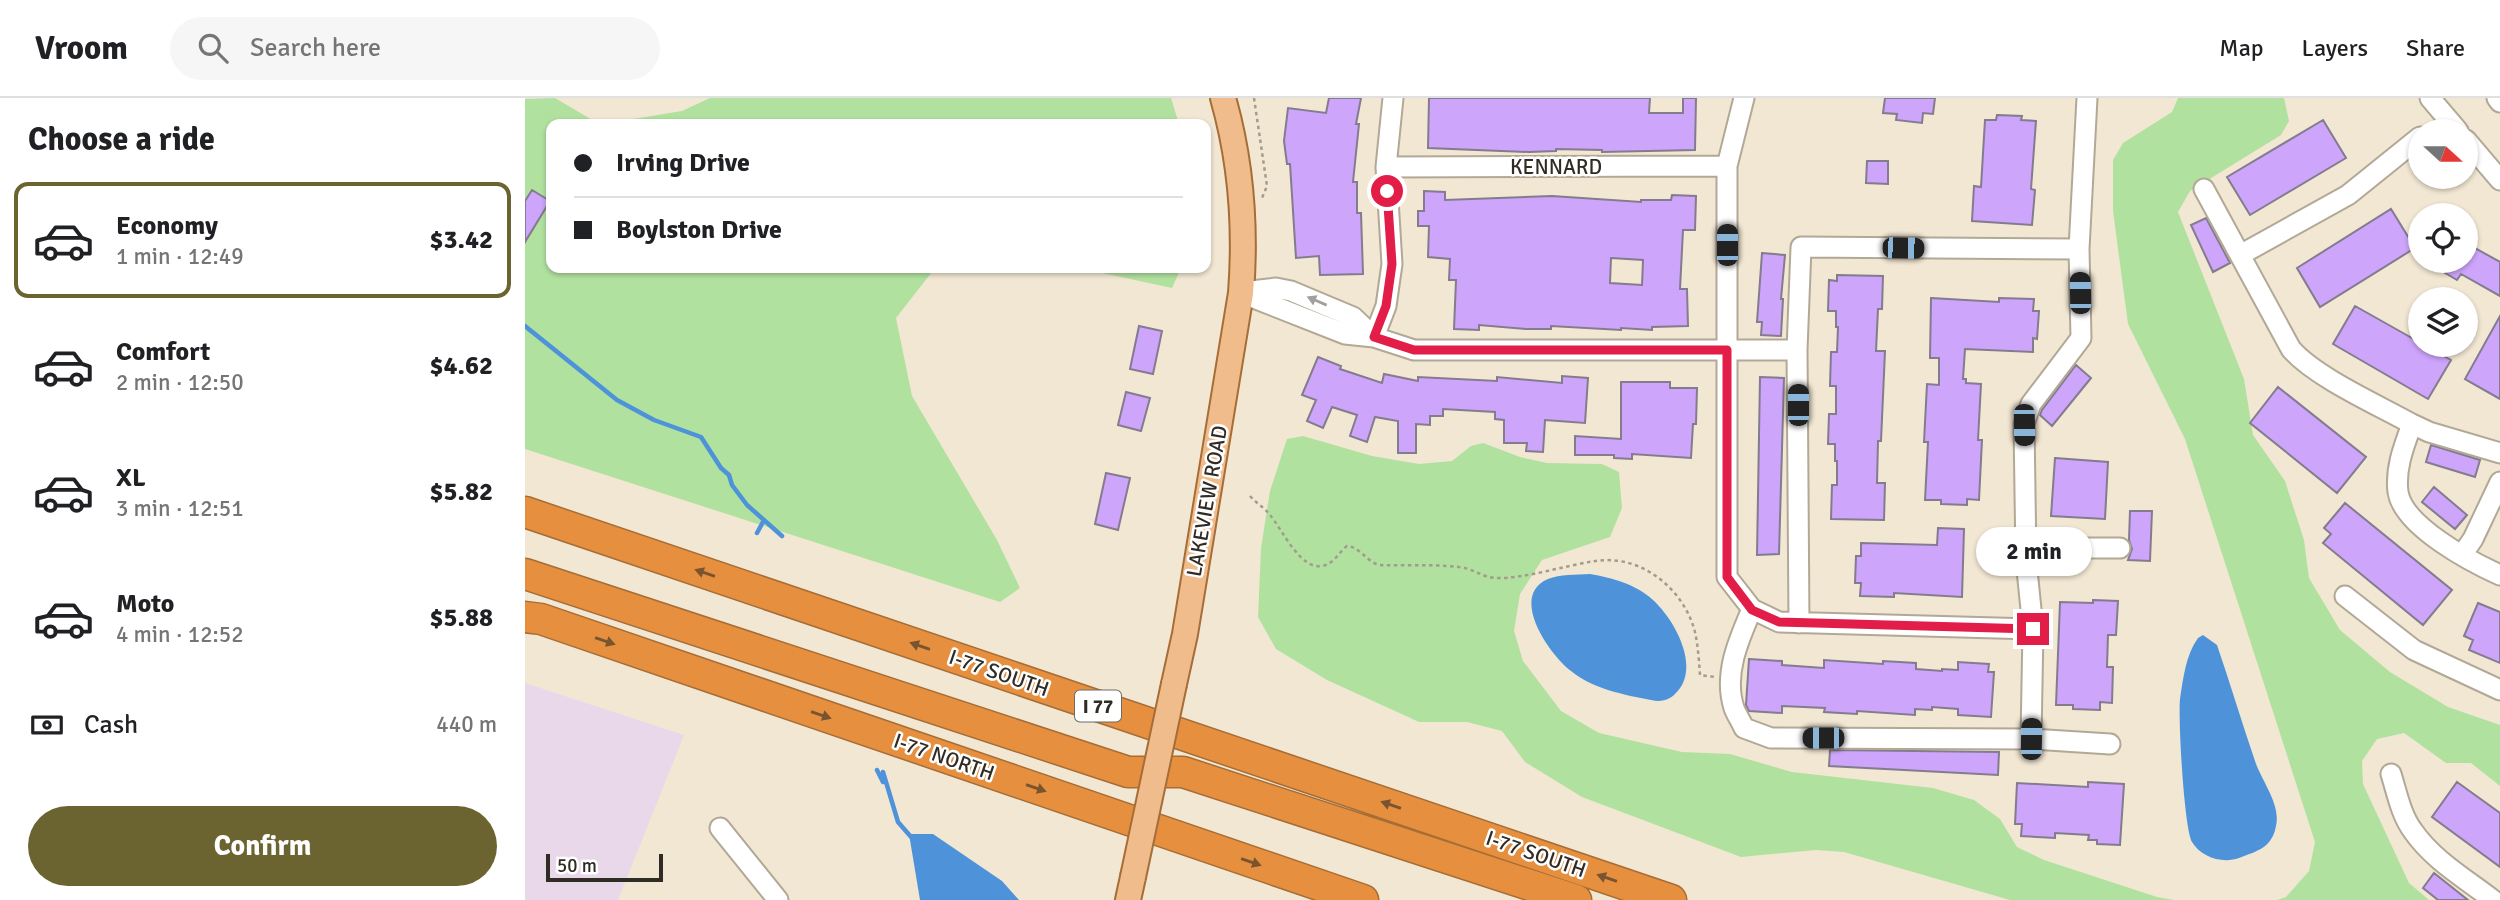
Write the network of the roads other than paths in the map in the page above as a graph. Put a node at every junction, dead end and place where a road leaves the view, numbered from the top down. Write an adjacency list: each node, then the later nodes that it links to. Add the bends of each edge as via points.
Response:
1 (1223, 98): 17 (main road, LAKEVIEW ROAD, via 1241,196)
2 (1393, 98): 12 (street)
3 (1744, 98): 11 (street)
4 (2087, 98): 15 (street)
5 (2430, 98): 6 (street)
6 (2445, 115): 7 (street); 8 (street)
7 (2440, 119)
8 (2448, 119)
9 (2408, 147): 16 (street, via 2347,195)
10 (2478, 154): 13 (street)
11 (1727, 166): 12 (street, KENNARD); 19 (street)
12 (1386, 167): 18 (street, via 1392,264 1386,306)
13 (2500, 180)
14 (2204, 189): 16 (street)
15 (2079, 249): 20 (street, via 1801,247); 25 (street, via 2081,338 2031,404 2024,425)
16 (2240, 255): 21 (street, via 2298,357)
17 (1241, 293): 18 (street, via 1276,288 1291,291 1353,317); 40 (main road, LAKEVIEW ROAD, bridge, via 1185,634)
18 (1374, 337): 19 (street, via 1414,350)
19 (1727, 350): 20 (street); 32 (street, via 1727,577)
20 (1797, 351): 34 (street)
21 (2412, 424): 22 (street); 28 (street, via 2397,472 2398,494 2418,522)
22 (2500, 453)
23 (2500, 482): 28 (street)
24 (525, 512): 49 (highway, I-77 SOUTH / I 77, one-way to 24)
25 (2026, 548): 26 (street); 35 (street)
26 (2120, 548)
27 (525, 553): 39 (highway)
28 (2462, 555): 30 (street)
29 (525, 574): 39 (highway)
30 (2500, 575)
31 (2345, 596): 36 (street, via 2414,650)
32 (1752, 610): 34 (street, via 1779,622); 37 (street, via 1736,647 1731,679 1733,707 1744,728 1771,738)
33 (530, 616): 46 (highway, I-77 NORTH, one-way to 46)
34 (1799, 623): 35 (street)
35 (2033, 629): 37 (street)
36 (2500, 690)
37 (2031, 739): 38 (street)
38 (2110, 744)
39 (1088, 749): 40 (highway, via 1132,754)
40 (1156, 772): 42 (highway, via 1183,772); 44 (main road, LAKEVIEW ROAD, bridge)
41 (2391, 774): 50 (street, via 2412,831 2440,860)
42 (1224, 795): 47 (highway); 48 (highway)
43 (720, 828): 45 (street)
44 (1131, 888)
45 (778, 900)
46 (1363, 900)
47 (1512, 900)
48 (1576, 900)
49 (1671, 900)
50 (2493, 900)

